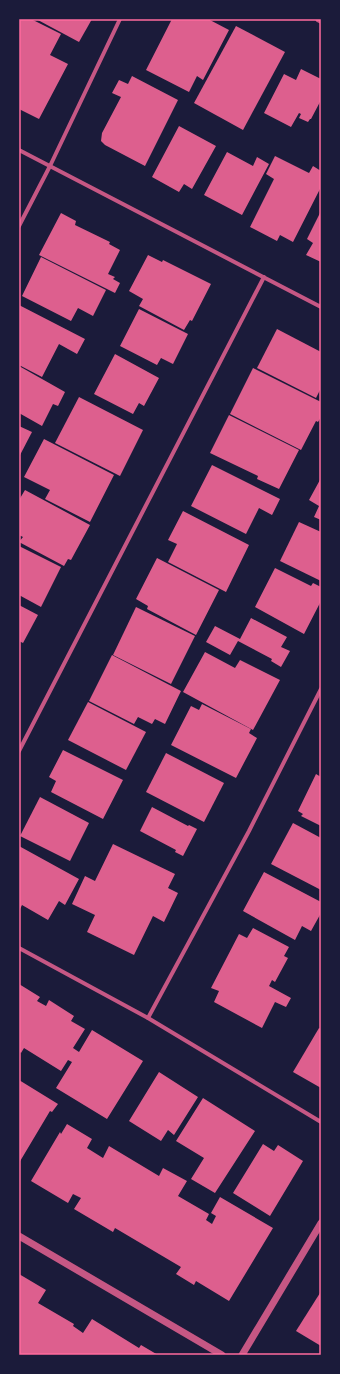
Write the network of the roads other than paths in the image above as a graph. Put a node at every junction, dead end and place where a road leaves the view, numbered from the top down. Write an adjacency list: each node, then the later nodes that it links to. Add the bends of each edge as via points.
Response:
1 (120, 19): 3 (street)
2 (19, 150): 3 (street)
3 (50, 166): 4 (street); 5 (street)
4 (19, 226)
5 (264, 277): 6 (street); 8 (street)
6 (321, 307)
7 (321, 689): 10 (street, via 249,831)
8 (19, 751)
9 (19, 948): 10 (street)
10 (148, 1018): 11 (street)
11 (321, 1122)
12 (321, 1223): 15 (street)
13 (19, 1236): 14 (street)
14 (222, 1355)
15 (242, 1355)

